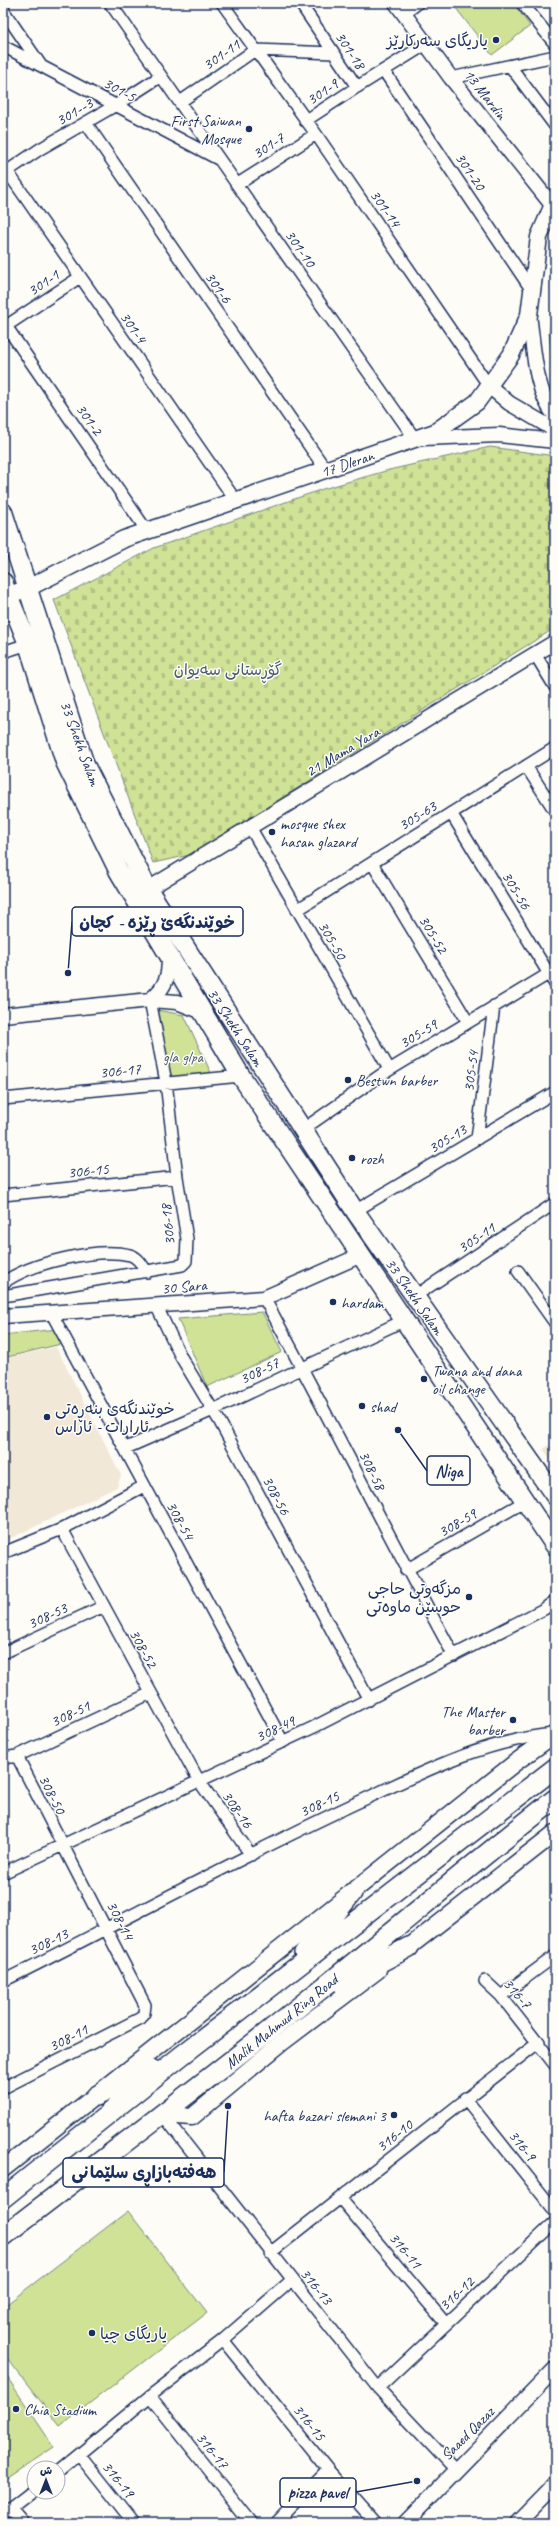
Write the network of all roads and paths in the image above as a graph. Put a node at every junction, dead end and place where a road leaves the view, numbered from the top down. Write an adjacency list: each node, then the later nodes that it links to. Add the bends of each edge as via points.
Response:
1 (110, 3): 17 (street, 301-10)
2 (222, 3): 11 (street, 301-14)
3 (300, 3): 12 (street, 301-18)
4 (418, 3): 6 (street)
5 (522, 3): 9 (street)
6 (400, 8): 8 (street, 13 Mardin)
7 (3, 10): 14 (street)
8 (426, 44): 16 (street, 301-18); 18 (street, 13 Mardin)
9 (555, 44)
10 (3, 46): 14 (street, 301-5)
11 (255, 50): 12 (street, 301-11); 20 (street, 301-11); 22 (street, 301-14)
12 (334, 53): 19 (street, 301-18)
13 (555, 56): 15 (street)
14 (41, 66): 21 (street, 301-5)
15 (510, 66): 18 (street); 24 (street)
16 (384, 71): 19 (street, 301-18); 31 (street, 301-20)
17 (161, 76): 20 (street, 301-10); 21 (street, 301--3)
18 (451, 78): 29 (street, 13 Mardin)
19 (357, 87): 22 (street, 301-9)
20 (180, 102): 26 (street, 301-10)
21 (116, 105): 23 (street, 301--3); 26 (street, 301-5)
22 (306, 121): 25 (street, 301-14)
23 (86, 123): 27 (street, 301--3); 39 (street, 301-6)
24 (555, 126)
25 (316, 134): 28 (street, 301-7); 34 (street, 301-14)
26 (222, 161): 28 (street, 301-10)
27 (5, 172): 30 (street, 301-4)
28 (238, 184): 37 (street, 301-10)
29 (553, 202): 31 (main road, 17 Dleran, via 539,237)
30 (80, 277): 33 (street, 301-1); 40 (street, 301-4)
31 (531, 289): 32 (main road, 17 Dleran)
32 (529, 315): 34 (main road, 17 Dleran, via 511,355); 35 (street, via 540,386 548,407)
33 (4, 327): 42 (street, 301-2)
34 (489, 386): 36 (street, via 509,402); 37 (main road, 17 Dleran, via 478,402 435,432)
35 (555, 416)
36 (555, 430)
37 (415, 439): 38 (street, via 499,435); 39 (main road, 17 Dleran)
38 (555, 442)
39 (326, 470): 40 (main road, 17 Dleran)
40 (236, 501): 42 (main road, 17 Dleran)
41 (3, 512): 43 (main road, 33 Shekh Salam)
42 (147, 530): 43 (main road, 17 Dleran)
43 (28, 588): 44 (main road, 17 Dleran); 56 (main road, 33 Shekh Salam, via 85,764)
44 (5, 589): 46 (main road, 33 Shekh Salam)
45 (555, 642): 48 (street, 21 Mama Yara)
46 (28, 644): 47 (street); 58 (main road, 33 Shekh Salam, via 65,762 119,872)
47 (3, 652)
48 (535, 654): 49 (street); 54 (street, 21 Mama Yara)
49 (555, 687)
50 (555, 748): 51 (street, 305-63)
51 (526, 766): 52 (street); 53 (street, 305-63)
52 (555, 811)
53 (451, 813): 55 (street, 305-63); 59 (street, 305-56)
54 (250, 827): 56 (street, 21 Mama Yara); 57 (street, 305-50)
55 (372, 863): 57 (street, 305-63); 65 (street, 305-52)
56 (148, 889): 66 (main road, 33 Shekh Salam)
57 (297, 910): 68 (street, 305-50)
58 (168, 953): 61 (street, via 167,979 157,995); 63 (main road, 33 Shekh Salam)
59 (552, 972): 60 (street, 305-56); 62 (street, 305-59)
60 (555, 984)
61 (150, 1000): 63 (street, via 177,1002); 64 (street); 70 (street, 306-18)
62 (494, 1006): 65 (street, 305-59); 75 (street, 305-54)
63 (203, 1012): 67 (main road, 33 Shekh Salam)
64 (3, 1015)
65 (468, 1022): 68 (street, 305-59)
66 (251, 1051): 67 (main road, via 245,1062); 69 (main road, 33 Shekh Salam)
67 (237, 1069): 70 (street, 306-17); 71 (main road, 33 Shekh Salam)
68 (389, 1069): 74 (street, 305-59)
69 (271, 1081): 71 (main road, via 258,1081); 74 (main road, 33 Shekh Salam)
70 (166, 1082): 73 (street, 306-17); 76 (street, 306-18)
71 (251, 1091): 80 (main road, 33 Shekh Salam)
72 (555, 1092): 75 (street, 305-13)
73 (3, 1099)
74 (302, 1130): 79 (main road, 33 Shekh Salam)
75 (477, 1139): 79 (street, 305-13)
76 (177, 1178): 77 (street, 306-15); 82 (street, 306-18, via 187,1239 186,1261 182,1265)
77 (3, 1195)
78 (555, 1203): 85 (street, 305-11)
79 (355, 1211): 85 (main road, 33 Shekh Salam)
80 (359, 1256): 86 (street, 30 Sara); 90 (main road, 33 Shekh Salam)
81 (518, 1270): 91 (street)
82 (147, 1272): 83 (street, via 139,1260 130,1255 86,1254 15,1275); 84 (street, 306-18)
83 (3, 1283)
84 (3, 1296)
85 (415, 1296): 96 (main road, 33 Shekh Salam)
86 (264, 1298): 87 (street, 30 Sara); 92 (street, 308-58)
87 (156, 1305): 88 (street, 30 Sara); 93 (street, 308-56, via 181,1357)
88 (52, 1314): 89 (street, 30 Sara); 94 (street, 308-54)
89 (3, 1316)
90 (405, 1320): 92 (street, 308-57); 97 (main road, 33 Shekh Salam)
91 (555, 1323)
92 (302, 1367): 93 (street, 308-57); 101 (street, 308-58)
93 (213, 1410): 94 (street, 308-57); 107 (street, 308-56)
94 (126, 1448): 95 (street, 308-54)
95 (144, 1486): 98 (street); 109 (street, 308-54)
96 (555, 1496)
97 (524, 1502): 99 (main road, 33 Shekh Salam); 101 (street, 308-59)
98 (62, 1529): 100 (street); 103 (street, 308-52)
99 (555, 1546)
100 (3, 1552)
101 (406, 1570): 105 (street, 308-58)
102 (555, 1601): 105 (street, 308-49)
103 (104, 1606): 104 (street, 308-53); 106 (street, 308-52)
104 (3, 1653)
105 (454, 1656): 107 (street, 308-49)
106 (151, 1693): 110 (street, 308-51); 113 (street, 308-52)
107 (369, 1700): 109 (street, 308-49)
108 (555, 1734): 117 (street, 308-15, via 508,1740 468,1752 329,1815); 119 (main road, via 516,1762)
109 (283, 1742): 113 (street, 308-49)
110 (17, 1756): 111 (street, 308-51); 116 (street, 308-50)
111 (3, 1758)
112 (555, 1768): 123 (highway, Malik Mahmud Ring Road)
113 (199, 1781): 116 (street, 308-49); 117 (street, 308-16)
114 (555, 1799): 127 (highway, Malik Mahmud Ring Road, via 462,1872)
115 (555, 1833): 121 (main road)
116 (62, 1845): 118 (street, 308-49); 120 (street, 308-14)
117 (251, 1855): 120 (street, 308-15)
118 (3, 1873)
119 (352, 1894): 123 (highway); 133 (main road)
120 (108, 1930): 124 (street, 308-13); 128 (street, 308-14, via 145,2005)
121 (409, 1947): 127 (highway); 135 (main road, via 280,2044 192,2117)
122 (555, 1956): 126 (street)
123 (283, 1978): 130 (highway, Malik Mahmud Ring Road)
124 (3, 1981)
125 (486, 1981): 126 (street, 316-7)
126 (501, 1996): 129 (street, 316-7)
127 (306, 2002): 135 (highway, Malik Mahmud Ring Road)
128 (144, 2012): 132 (street, 308-11, via 141,2018)
129 (539, 2042): 131 (street, 316-7); 134 (street, 316-10)
130 (181, 2056): 133 (highway); 137 (highway, Malik Mahmud Ring Road)
131 (555, 2064)
132 (3, 2088)
133 (96, 2096): 136 (main road)
134 (465, 2098): 138 (street, 316-10); 139 (street, 316-9)
135 (163, 2115): 141 (highway, Malik Mahmud Ring Road); 142 (street, 316-13)
136 (3, 2168)
137 (3, 2198)
138 (340, 2198): 142 (street, 316-10); 144 (street, 316-11)
139 (555, 2211)
140 (555, 2222): 144 (street, 316-12)
141 (3, 2236)
142 (270, 2253): 143 (street, 316-13)
143 (292, 2280): 145 (street); 147 (street, 316-13)
144 (446, 2324): 147 (street, 316-12)
145 (223, 2340): 148 (street); 151 (street, 316-15)
146 (555, 2369): 152 (street, Saaed Qazaz)
147 (378, 2388): 152 (street, 316-13)
148 (150, 2396): 149 (street); 158 (street, 316-17)
149 (80, 2455): 150 (street); 157 (street, 316-19)
150 (66, 2466)
151 (328, 2470): 159 (street); 160 (street, 316-15)
152 (455, 2470): 161 (street, Saaed Qazaz)
153 (555, 2484): 162 (street)
154 (26, 2496): 155 (street)
155 (7, 2511): 156 (street)
156 (23, 2523)
157 (134, 2523)
158 (251, 2523)
159 (277, 2523)
160 (375, 2523)
161 (405, 2523)
162 (517, 2523)

